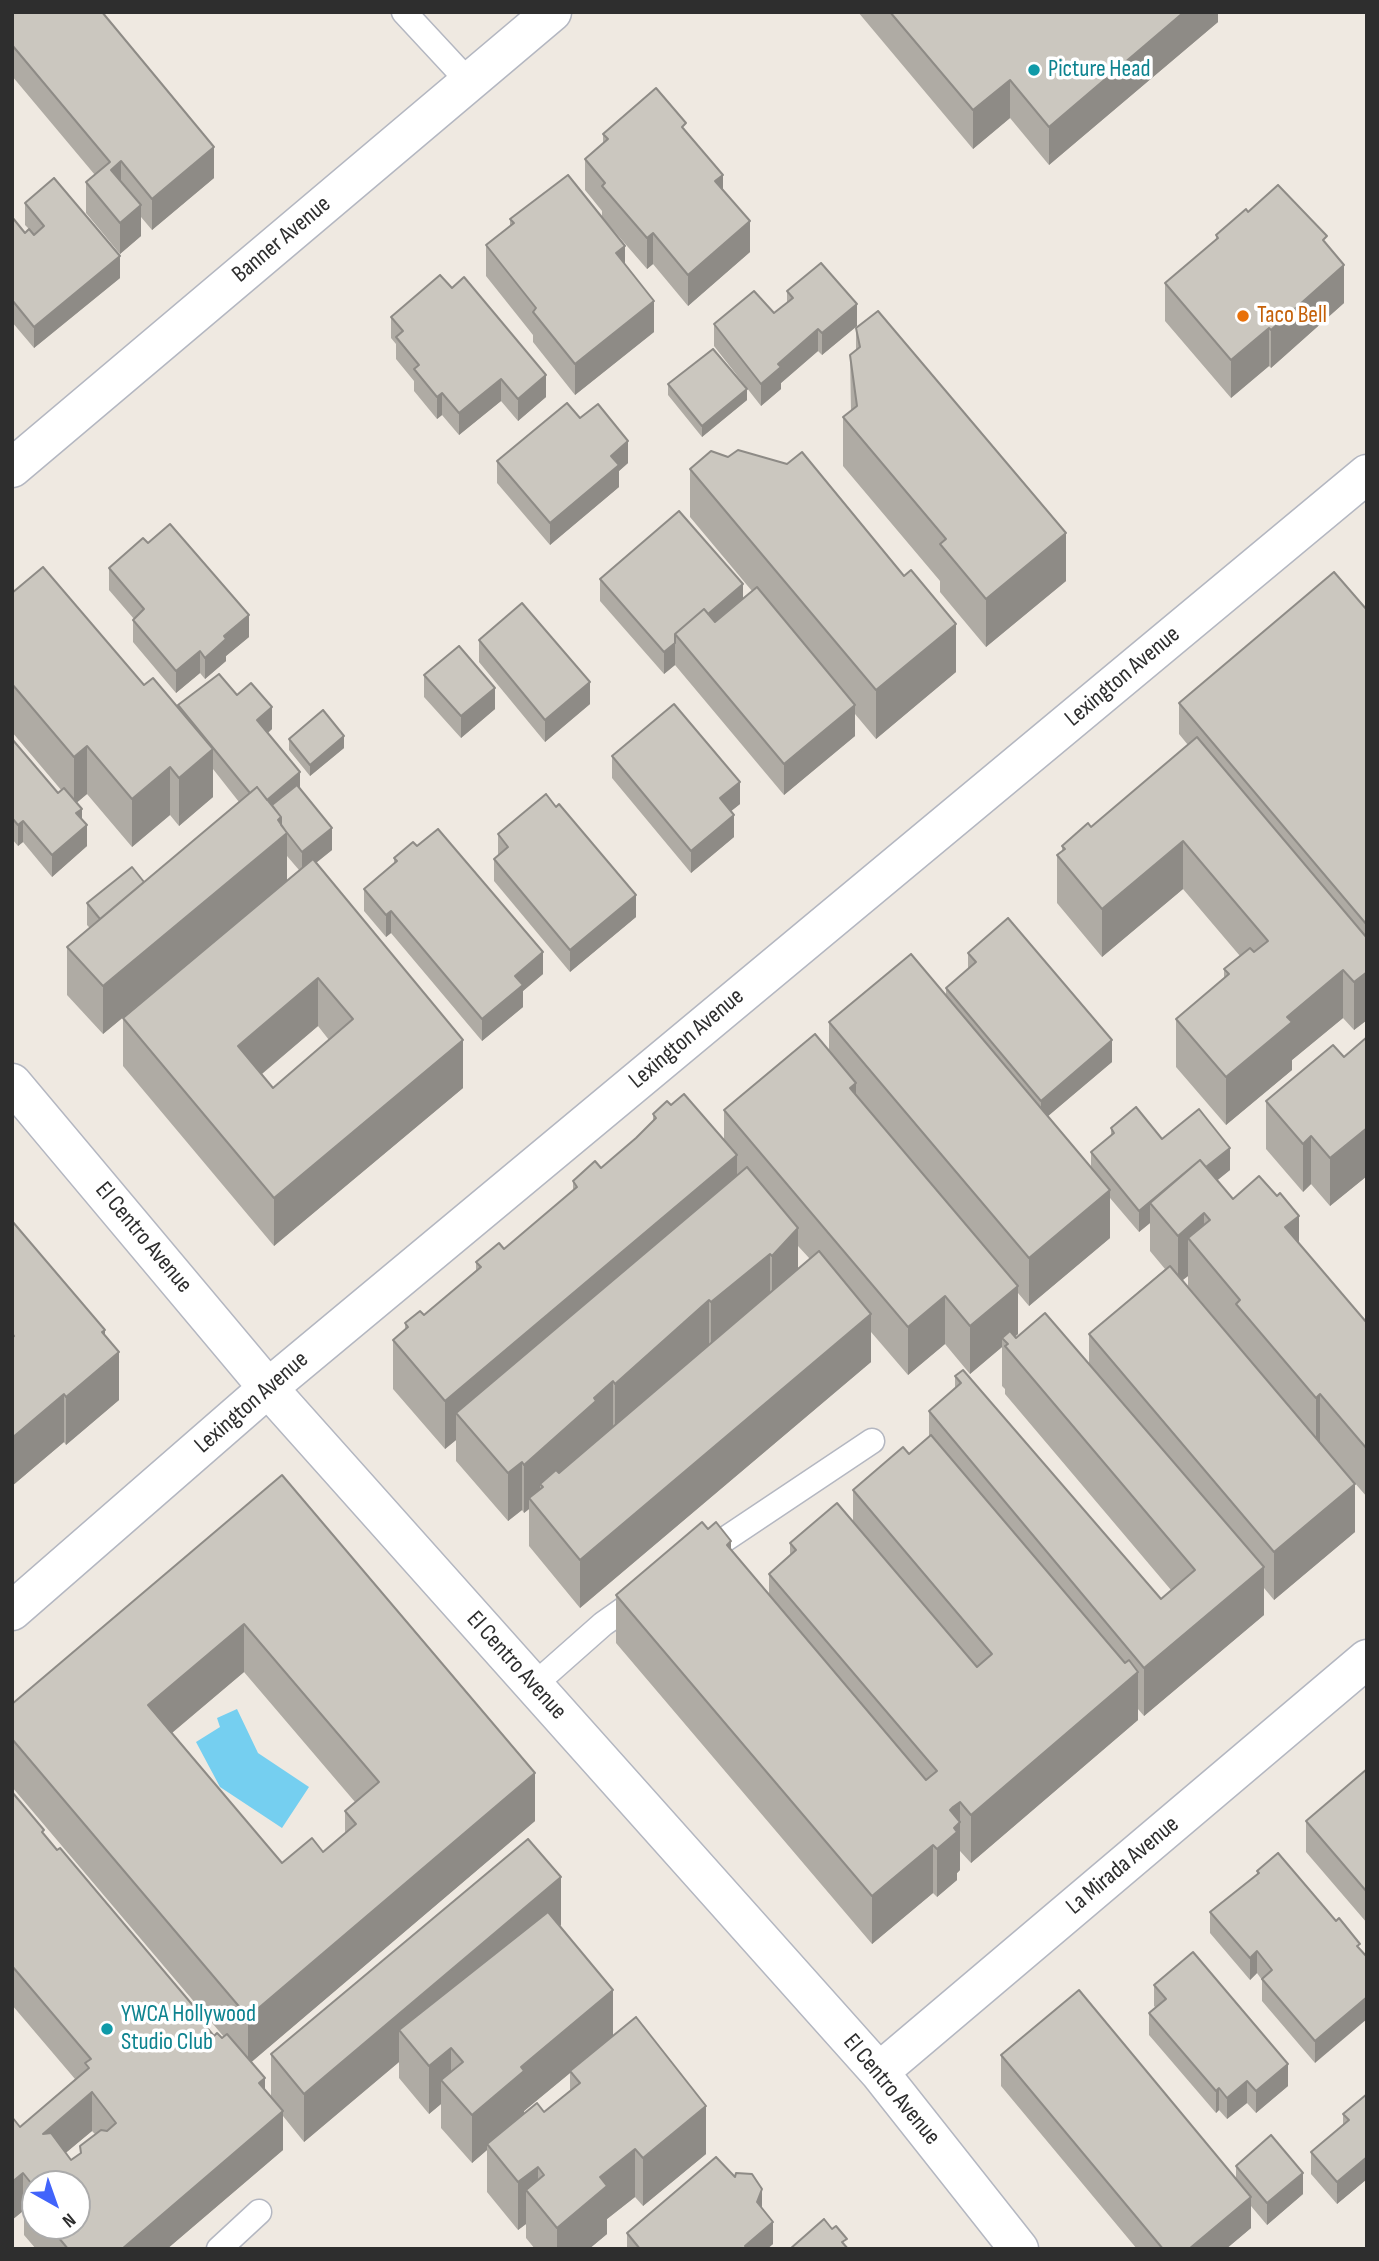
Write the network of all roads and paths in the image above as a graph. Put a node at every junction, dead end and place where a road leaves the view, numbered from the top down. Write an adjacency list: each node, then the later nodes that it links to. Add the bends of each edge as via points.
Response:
1 (404, 12): 3 (lane)
2 (552, 12): 3 (street, Banner Avenue)
3 (469, 82): 4 (street, Banner Avenue)
4 (12, 468)
5 (1367, 474): 7 (street, Lexington Avenue)
6 (12, 1083): 7 (street, El Centro Avenue)
7 (268, 1388): 11 (street, Lexington Avenue); 13 (street, El Centro Avenue)
8 (872, 1441): 9 (lane)
9 (682, 1569)
10 (659, 1585): 13 (lane, via 604,1624)
11 (12, 1611)
12 (1367, 1659): 14 (street, La Mirada Avenue)
13 (534, 1685): 14 (street, El Centro Avenue)
14 (879, 2072): 17 (street, El Centro Avenue)
15 (259, 2212): 16 (lane)
16 (219, 2249)
17 (1019, 2249)

